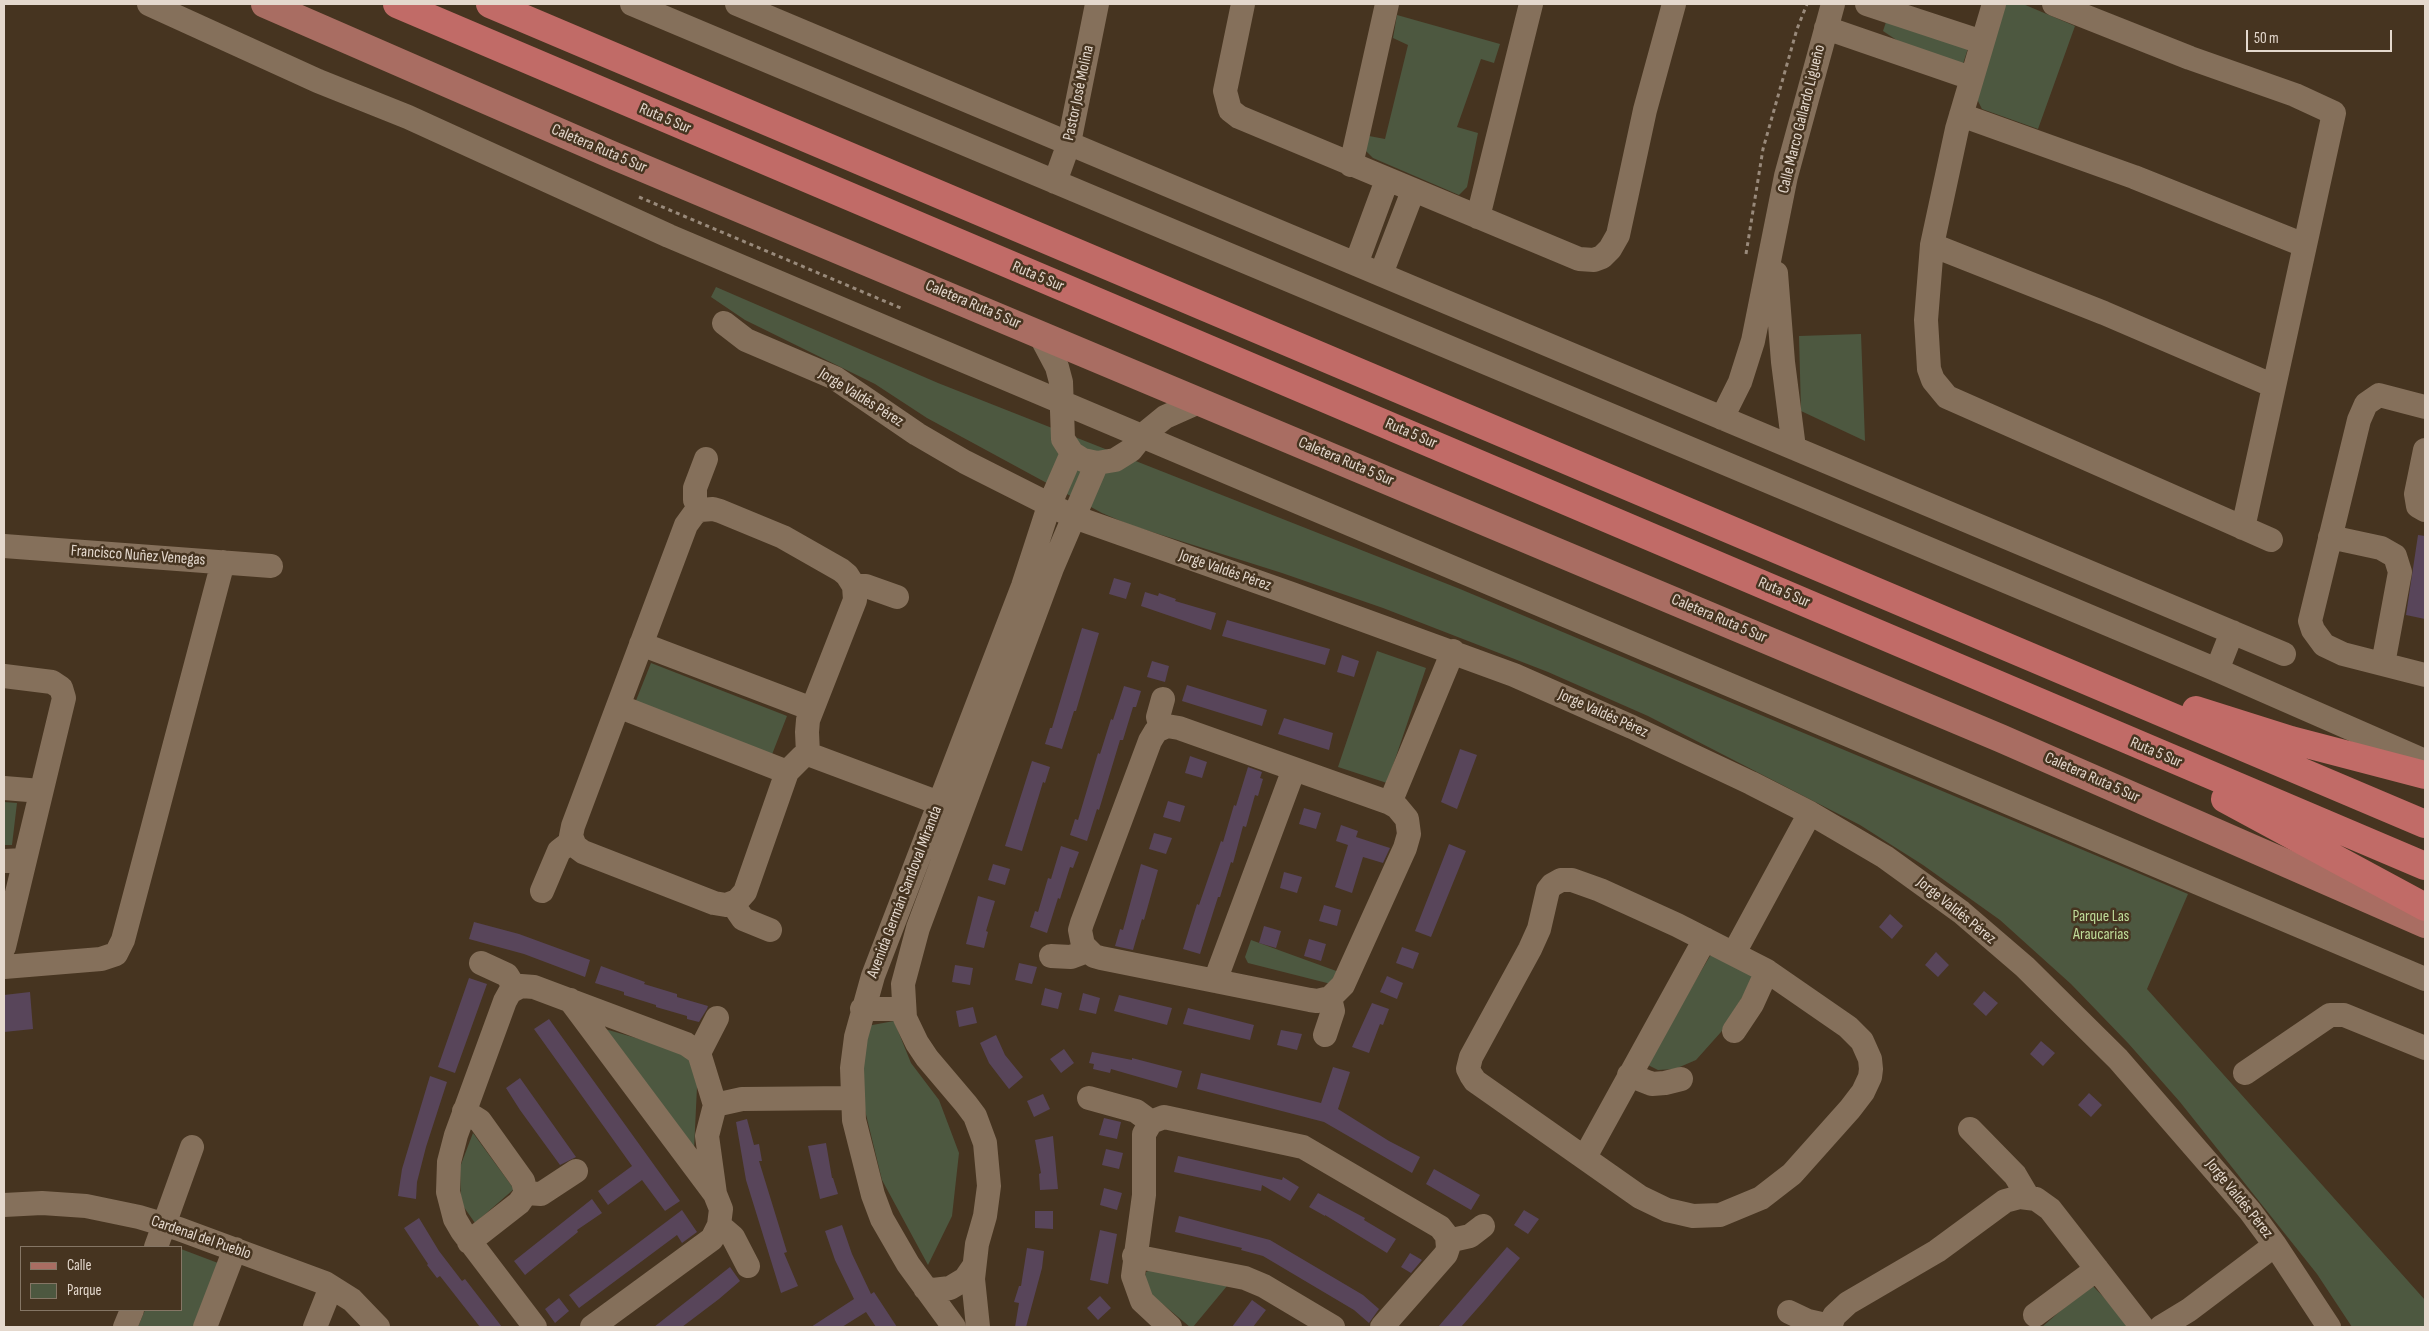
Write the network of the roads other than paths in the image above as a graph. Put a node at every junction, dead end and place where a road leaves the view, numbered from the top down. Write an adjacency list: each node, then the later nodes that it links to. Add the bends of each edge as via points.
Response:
1 (149, 4): 35 (street, via 660,232)
2 (265, 4): 32 (main road, Caletera Ruta 5 Sur, via 612,155)
3 (396, 4): 70 (highway, Ruta 5 Sur)
4 (490, 4): 60 (highway)
5 (632, 4): 23 (street)
6 (737, 4): 20 (street)
7 (1097, 4): 20 (street, Pastor José Molina)
8 (1243, 4): 21 (street, via 1225,92 1230,110 1239,117)
9 (1387, 4): 21 (street)
10 (1531, 4): 25 (street)
11 (1674, 4): 25 (street, via 1645,110 1618,235 1610,249 1594,260 1579,259)
12 (1833, 4): 16 (street, Calle Marco Gallardo Ligueño)
13 (1867, 4): 17 (street)
14 (1994, 4): 17 (street)
15 (2054, 4): 28 (street, via 2295,95 2334,113)
16 (1826, 28): 18 (street); 26 (street, Calle Marco Gallardo Ligueño, via 1786,176)
17 (1982, 42): 18 (street)
18 (1971, 78): 19 (street)
19 (1961, 115): 27 (street); 28 (street, via 2134,177)
20 (1069, 143): 23 (street, Pastor José Molina); 29 (street)
21 (1351, 165): 22 (street)
22 (1387, 180): 24 (street); 29 (street)
23 (1055, 182): 62 (street)
24 (1413, 191): 25 (street); 30 (street)
25 (1478, 217)
26 (1775, 235): 37 (street, Calle Marco Gallardo Ligueño, via 1753,341 1740,382); 39 (street, Calle Marco Gallardo Ligueño, via 1777,305)
27 (1932, 245): 33 (street, via 2104,313); 48 (street, via 1926,295 1927,344 1929,369 1940,390 1947,396)
28 (2304, 245): 33 (street)
29 (1356, 264): 30 (street)
30 (1382, 274): 37 (street)
31 (724, 322): 44 (street, Jorge Valdés Pérez, via 746,340 835,378 917,434)
32 (1039, 333): 34 (main road, Caletera Ruta 5 Sur); 35 (street, via 1057,367)
33 (2274, 386): 48 (street)
34 (1201, 401): 38 (street, via 1165,417); 88 (main road, Caletera Ruta 5 Sur, via 1991,734)
35 (1063, 403): 38 (street); 41 (street, via 1061,430 1066,447)
36 (2425, 407): 49 (street, via 2379,395 2366,404)
37 (1722, 418): 39 (street)
38 (1142, 437): 43 (street, via 1124,456); 98 (street)
39 (1794, 448): 56 (street)
40 (2425, 450): 46 (street, via 2416,494 2418,506)
41 (1072, 453): 43 (street); 44 (street, Avenida Germán Sandoval Miranda)
42 (706, 459): 45 (street, via 695,488 695,500)
43 (1097, 464): 47 (street, Avenida Germán Sandoval Miranda)
44 (1049, 506): 47 (street, Jorge Valdés Pérez); 65 (street, Avenida Germán Sandoval Miranda)
45 (700, 510): 54 (street, via 720,511 783,537 841,570); 57 (street, via 686,525)
46 (2425, 510)
47 (1074, 518): 58 (street, Jorge Valdés Pérez); 65 (street, Avenida Germán Sandoval Miranda)
48 (2243, 528): 50 (street)
49 (2330, 537): 61 (street, via 2310,621 2313,630 2324,645 2343,654); 61 (street, via 2381,548 2395,556 2400,572)
50 (2270, 540)
51 (4, 546): 52 (street, Francisco Nuñez Venegas)
52 (223, 562): 53 (street, Francisco Nuñez Venegas); 96 (street, via 124,940 116,954 101,959)
53 (271, 566)
54 (854, 586): 55 (street, via 866,586); 68 (street, via 855,600)
55 (896, 596)
56 (2232, 632): 59 (street); 62 (street)
57 (641, 644): 67 (street); 68 (street)
58 (1453, 652): 79 (street); 80 (street, Jorge Valdés Pérez, via 1632,727)
59 (2284, 654)
60 (2025, 656): 75 (highway, via 2291,740); 81 (highway)
61 (2383, 664): 63 (street)
62 (2217, 670): 72 (street)
63 (2425, 675)
64 (4, 676): 77 (street, via 52,682 63,693)
65 (994, 691): 78 (street, Avenida Germán Sandoval Miranda); 104 (street, Avenida Germán Sandoval Miranda, via 911,950 903,984)
66 (1163, 699): 69 (street, via 1158,717)
67 (618, 706): 74 (street); 82 (street, via 572,826)
68 (812, 709): 71 (street, via 807,732)
69 (1161, 728): 73 (street, via 1179,728); 92 (street, via 1150,741 1082,923 1080,938)
70 (2099, 729): 84 (highway, Ruta 5 Sur); 87 (highway)
71 (808, 754): 74 (street, via 796,761); 78 (street)
72 (2425, 761)
73 (1294, 769): 79 (street); 99 (street)
74 (788, 772): 86 (street, via 745,892)
75 (2425, 775)
76 (4, 788): 77 (street)
77 (41, 791): 83 (street)
78 (939, 803): 103 (street, Avenida Germán Sandoval Miranda)
79 (1390, 803): 101 (street, via 1406,819 1408,841 1343,985)
80 (1810, 813): 93 (street); 133 (street, Jorge Valdés Pérez, via 1923,883 2032,974 2125,1066 2223,1178)
81 (2425, 824)
82 (572, 841): 85 (street, via 559,851); 86 (street, via 583,852 714,902)
83 (14, 860): 91 (street)
84 (2425, 866)
85 (542, 891)
86 (732, 903): 89 (street, via 743,919)
87 (2425, 907)
88 (2425, 924)
89 (770, 930)
90 (1705, 939): 93 (street); 113 (street); 123 (street, via 1581,883 1561,880 1548,890 1539,929 1470,1057 1468,1069 1475,1081)
91 (4, 947)
92 (1088, 951): 94 (street, via 1071,957); 99 (street, via 1101,958)
93 (1734, 953): 97 (street)
94 (1051, 956)
95 (481, 963): 100 (street, via 507,975)
96 (4, 968)
97 (1767, 971): 107 (street, via 1752,1004); 123 (street, via 1856,1033 1870,1059 1870,1077 1863,1092 1792,1174 1761,1198 1733,1211 1693,1216 1667,1210 1640,1197)
98 (2425, 979)
99 (1215, 981): 101 (street, via 1310,1000)
100 (515, 988): 102 (street, via 528,986); 118 (street, via 504,1001)
101 (1330, 998): 109 (street, via 1333,1011)
102 (570, 1000): 105 (street); 108 (street)
103 (862, 1009): 104 (street); 115 (street, Avenida Germán Sandoval Miranda, via 852,1068)
104 (903, 1009): 138 (street, Avenida Germán Sandoval Miranda, via 917,1043 970,1110 986,1143 989,1186)
105 (614, 1016): 108 (street, via 602,1023); 111 (street, via 686,1044)
106 (717, 1018): 111 (street)
107 (1734, 1031)
108 (596, 1035): 122 (street)
109 (1324, 1035)
110 (2425, 1048): 112 (street, via 2344,1015 2330,1015)
111 (699, 1053): 117 (street)
112 (2245, 1073)
113 (1629, 1075): 114 (street, via 1652,1084); 123 (street)
114 (1680, 1079)
115 (851, 1098): 117 (street, via 742,1099); 141 (street, Avenida Germán Sandoval Miranda, via 858,1142 873,1195 894,1242)
116 (1089, 1098): 119 (street, via 1136,1111)
117 (715, 1105): 122 (street)
118 (464, 1111): 125 (street, via 480,1121 523,1181); 131 (street, via 451,1150 447,1177 453,1213)
119 (1150, 1122): 132 (street, via 1170,1118 1303,1146 1440,1227); 136 (street, via 1144,1134 1144,1195)
120 (1970, 1129): 126 (street, via 2014,1175)
121 (192, 1147): 129 (street)
122 (698, 1156): 128 (street, via 720,1210)
123 (1585, 1157)
124 (576, 1171): 125 (street, via 541,1194)
125 (526, 1194): 131 (street)
126 (2028, 1197): 139 (street, via 2050,1209); 145 (street, via 2006,1202 1937,1251 1848,1303 1840,1309)
127 (4, 1205): 129 (street, Cardenal del Pueblo, via 86,1206)
128 (719, 1225): 137 (street, via 733,1237); 151 (street, via 705,1245)
129 (164, 1226): 134 (street); 135 (street, Cardenal del Pueblo)
130 (1483, 1226): 132 (street, via 1470,1236)
131 (470, 1242): 150 (street)
132 (1448, 1242): 156 (street, via 1442,1259)
133 (2275, 1245): 158 (street, via 2189,1310); 159 (street, Jorge Valdés Pérez)
134 (156, 1246)
135 (236, 1249): 140 (street, Cardenal del Pueblo); 147 (street)
136 (1134, 1256): 154 (street, via 1132,1276 1137,1294); 155 (street, via 1245,1278)
137 (748, 1266)
138 (974, 1266): 141 (street, via 965,1279 950,1288); 153 (street, Avenida Germán Sandoval Miranda)
139 (2097, 1269): 144 (street); 157 (street)
140 (331, 1287): 148 (street); 149 (street, Cardenal del Pueblo, via 352,1300)
141 (925, 1288): 152 (street, Avenida Germán Sandoval Miranda)
142 (132, 1311): 146 (street)
143 (1789, 1312): 145 (street)
144 (2035, 1315)
145 (1830, 1326)
146 (125, 1327)
147 (205, 1327)
148 (315, 1327)
149 (378, 1327)
150 (535, 1327)
151 (592, 1327)
152 (954, 1327)
153 (978, 1327)
154 (1170, 1327)
155 (1333, 1327)
156 (1382, 1327)
157 (2142, 1327)
158 (2161, 1327)
159 (2329, 1327)

